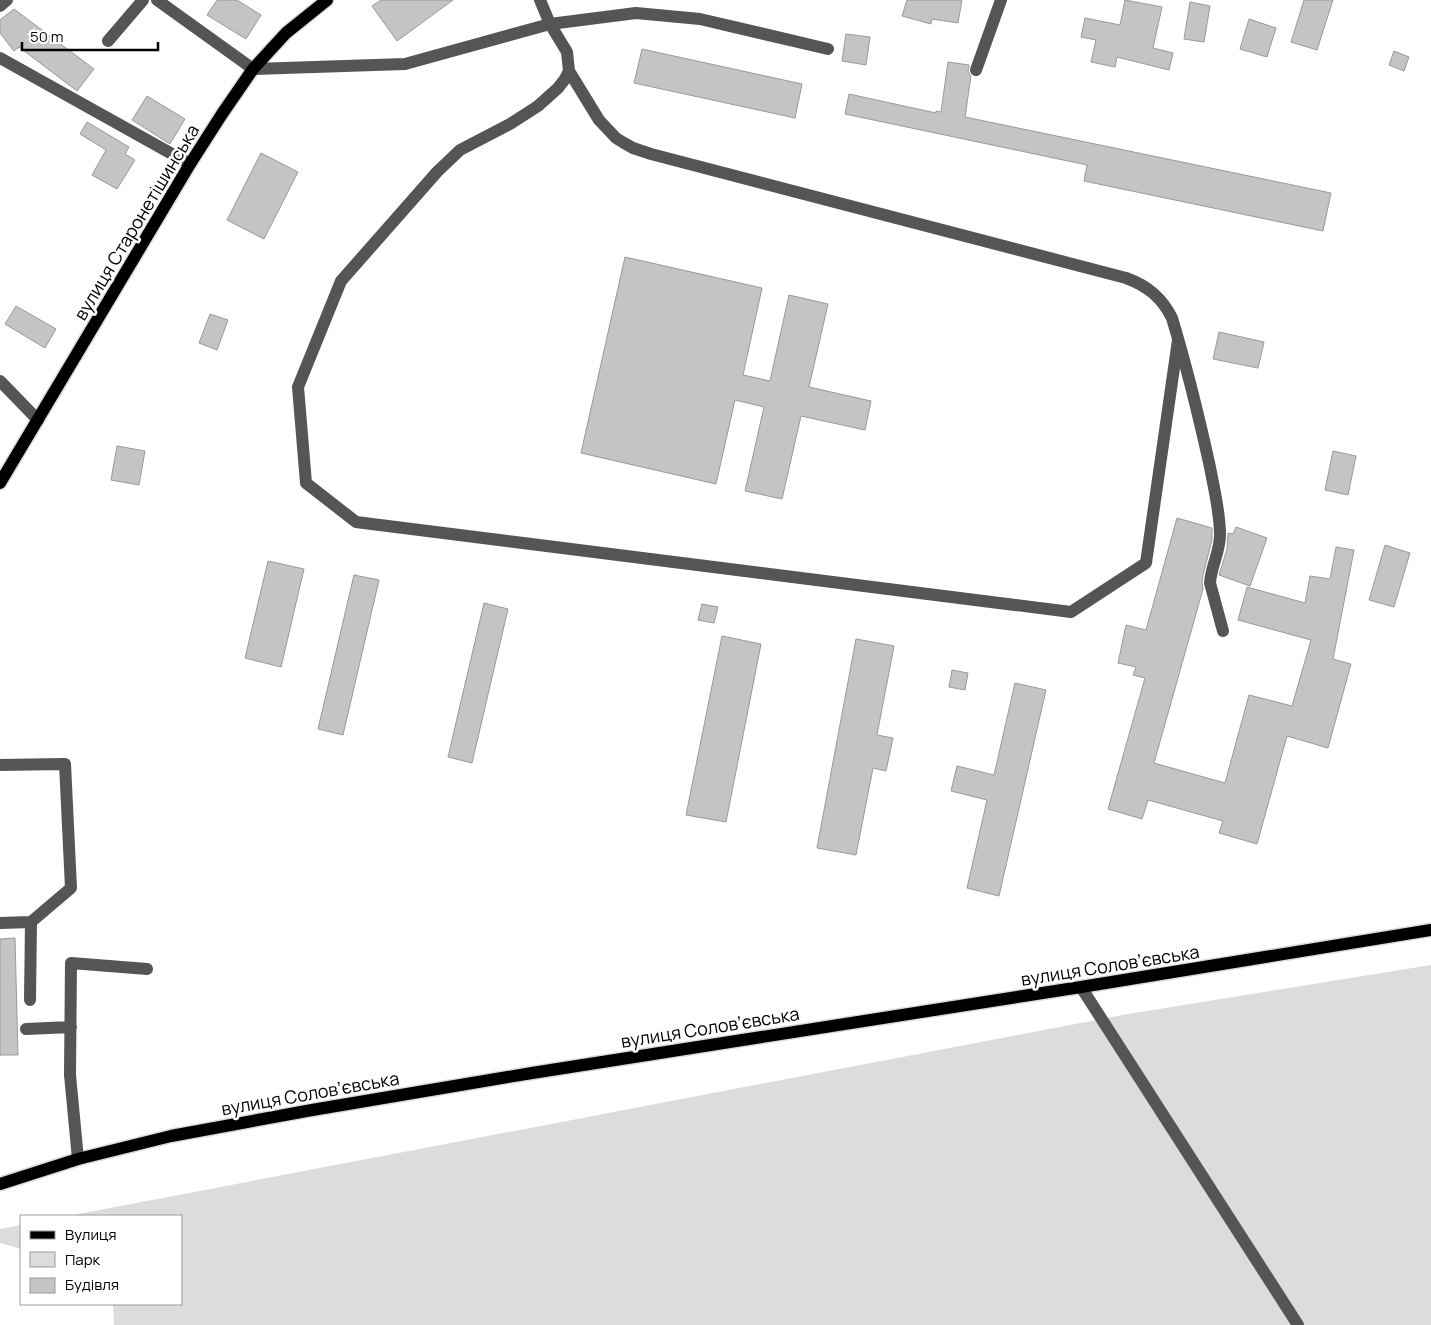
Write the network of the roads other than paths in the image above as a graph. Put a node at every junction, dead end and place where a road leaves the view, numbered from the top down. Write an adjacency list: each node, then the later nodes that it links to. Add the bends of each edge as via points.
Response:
1 (7, 0): 8 (street)
2 (144, 0): 10 (street)
3 (158, 0): 13 (street)
4 (326, 0): 13 (main road, вулиця Старонетішинська, via 286,33)
5 (540, 0): 9 (street)
6 (550, 0): 9 (street)
7 (1001, 0): 14 (street)
8 (0, 6)
9 (550, 24): 11 (street, via 636,14 691,18); 13 (street, via 405,64); 15 (street, via 567,52)
10 (108, 41)
11 (828, 49)
12 (0, 58): 16 (street)
13 (253, 69): 16 (main road, вулиця Старонетішинська)
14 (976, 70)
15 (569, 71): 17 (street, via 599,120 616,138 632,148 1138,282 1149,288 1167,307); 17 (street, via 558,88 538,106 460,150 341,281 298,387 306,483 356,522 1071,612 1146,563)
16 (190, 164): 19 (main road, вулиця Старонетішинська)
17 (1178, 340): 21 (street, via 1198,409 1220,515 1220,544 1210,583)
18 (0, 381): 19 (street)
19 (38, 420): 20 (main road, вулиця Старонетішинська)
20 (0, 483)
21 (1223, 631)
22 (0, 765): 23 (street, via 65,764 71,888)
23 (32, 922): 24 (street); 28 (street)
24 (0, 923)
25 (1431, 930): 27 (main road, вулиця Соловʼєвська)
26 (147, 969): 29 (street, via 71,963)
27 (1081, 987): 31 (main road, вулиця Соловʼєвська, via 312,1110 171,1136); 33 (street)
28 (30, 1000)
29 (71, 1027): 30 (street); 31 (street, via 70,1075)
30 (26, 1030)
31 (78, 1159): 32 (main road, вулиця Соловʼєвська)
32 (0, 1184)
33 (1298, 1325)

